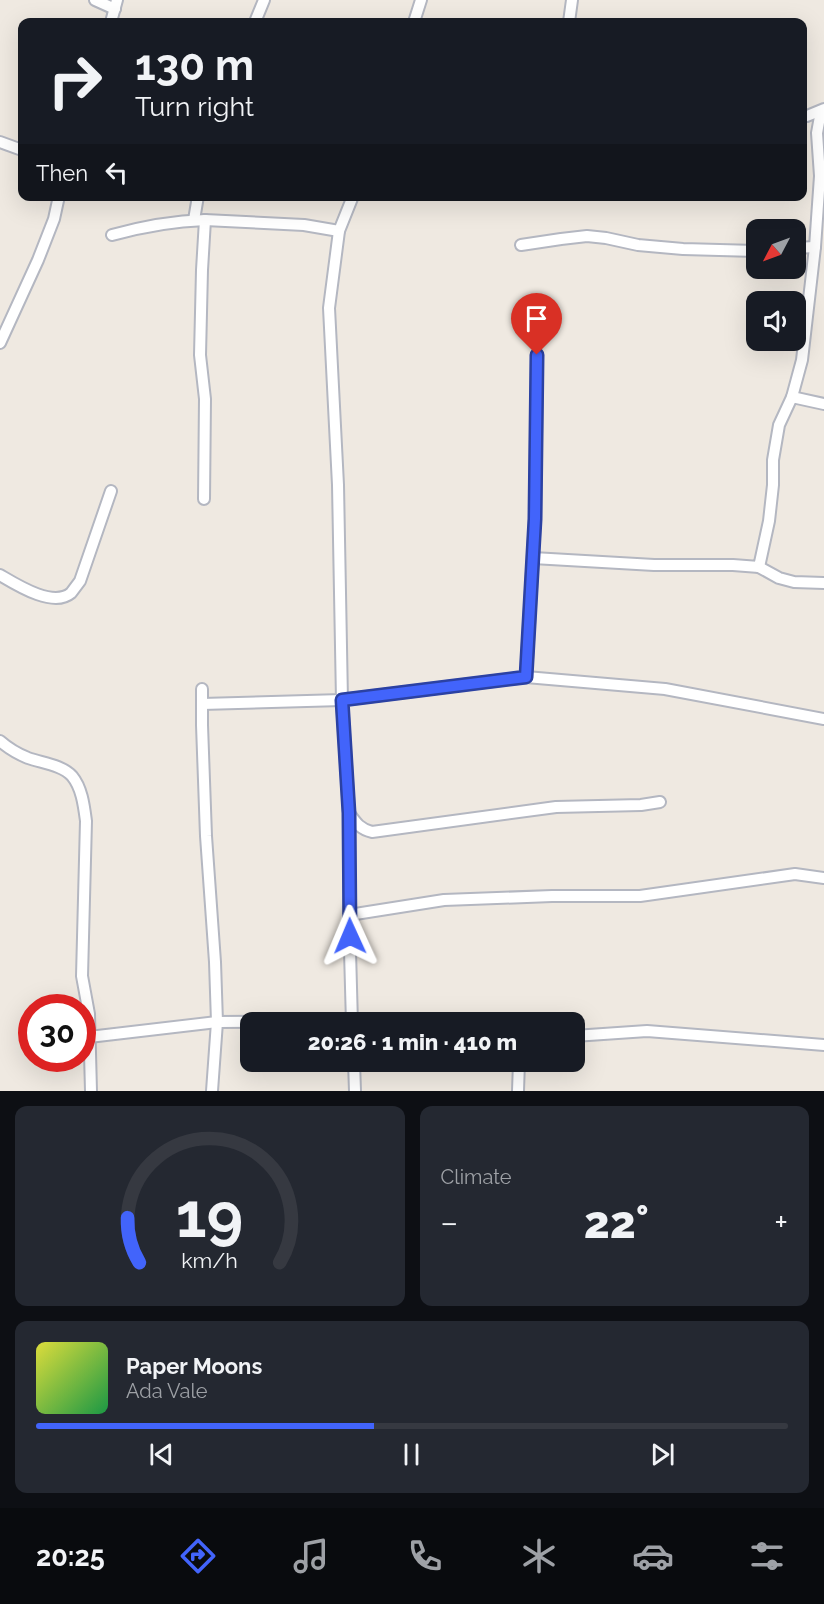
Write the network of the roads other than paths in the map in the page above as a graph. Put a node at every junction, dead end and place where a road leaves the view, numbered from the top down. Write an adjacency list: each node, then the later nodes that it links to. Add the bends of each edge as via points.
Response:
1 (95, 0): 5 (street)
2 (264, 0): 6 (street)
3 (421, 0): 7 (street)
4 (572, 0): 8 (street)
5 (116, 5)
6 (257, 18)
7 (415, 18)
8 (569, 18)
9 (822, 110): 10 (street); 11 (street)
10 (807, 117)
11 (820, 133): 22 (street)
12 (0, 142): 13 (street)
13 (18, 149)
14 (58, 201): 24 (street, via 46,240)
15 (198, 201): 17 (street)
16 (351, 201): 18 (street)
17 (200, 220): 18 (street, via 304,225); 19 (street); 29 (street)
18 (339, 231): 36 (street, via 329,308 338,485)
19 (112, 235)
20 (521, 246): 23 (street, via 587,236 638,245)
21 (806, 247): 22 (street)
22 (816, 247): 26 (street, via 801,360)
23 (746, 251)
24 (0, 341)
25 (537, 355): 30 (street)
26 (792, 397): 27 (street); 31 (street, via 779,425 769,521)
27 (824, 404)
28 (111, 491): 32 (street, via 80,581 70,593 52,599)
29 (204, 499)
30 (533, 558): 31 (street); 34 (street)
31 (759, 567): 33 (street, via 794,582)
32 (0, 575)
33 (824, 583)
34 (526, 677): 36 (street); 38 (street, via 665,689)
35 (202, 689): 37 (street)
36 (342, 700): 37 (street); 41 (street)
37 (202, 705): 46 (street)
38 (824, 719)
39 (0, 741): 44 (street, via 27,758 71,775 78,788 86,821 82,976)
40 (660, 802): 41 (street, via 556,807 372,832 356,824)
41 (349, 813): 43 (street)
42 (824, 878): 43 (street, via 795,874 640,896 444,900)
43 (349, 915): 45 (street)
44 (85, 994)
45 (352, 1012)
46 (217, 1022): 47 (street); 49 (street); 55 (street)
47 (240, 1022)
48 (585, 1035): 50 (street, via 647,1031)
49 (96, 1036)
50 (824, 1046)
51 (90, 1072): 54 (street)
52 (355, 1072): 56 (street)
53 (519, 1072): 57 (street)
54 (91, 1091)
55 (212, 1091)
56 (356, 1091)
57 (518, 1091)

